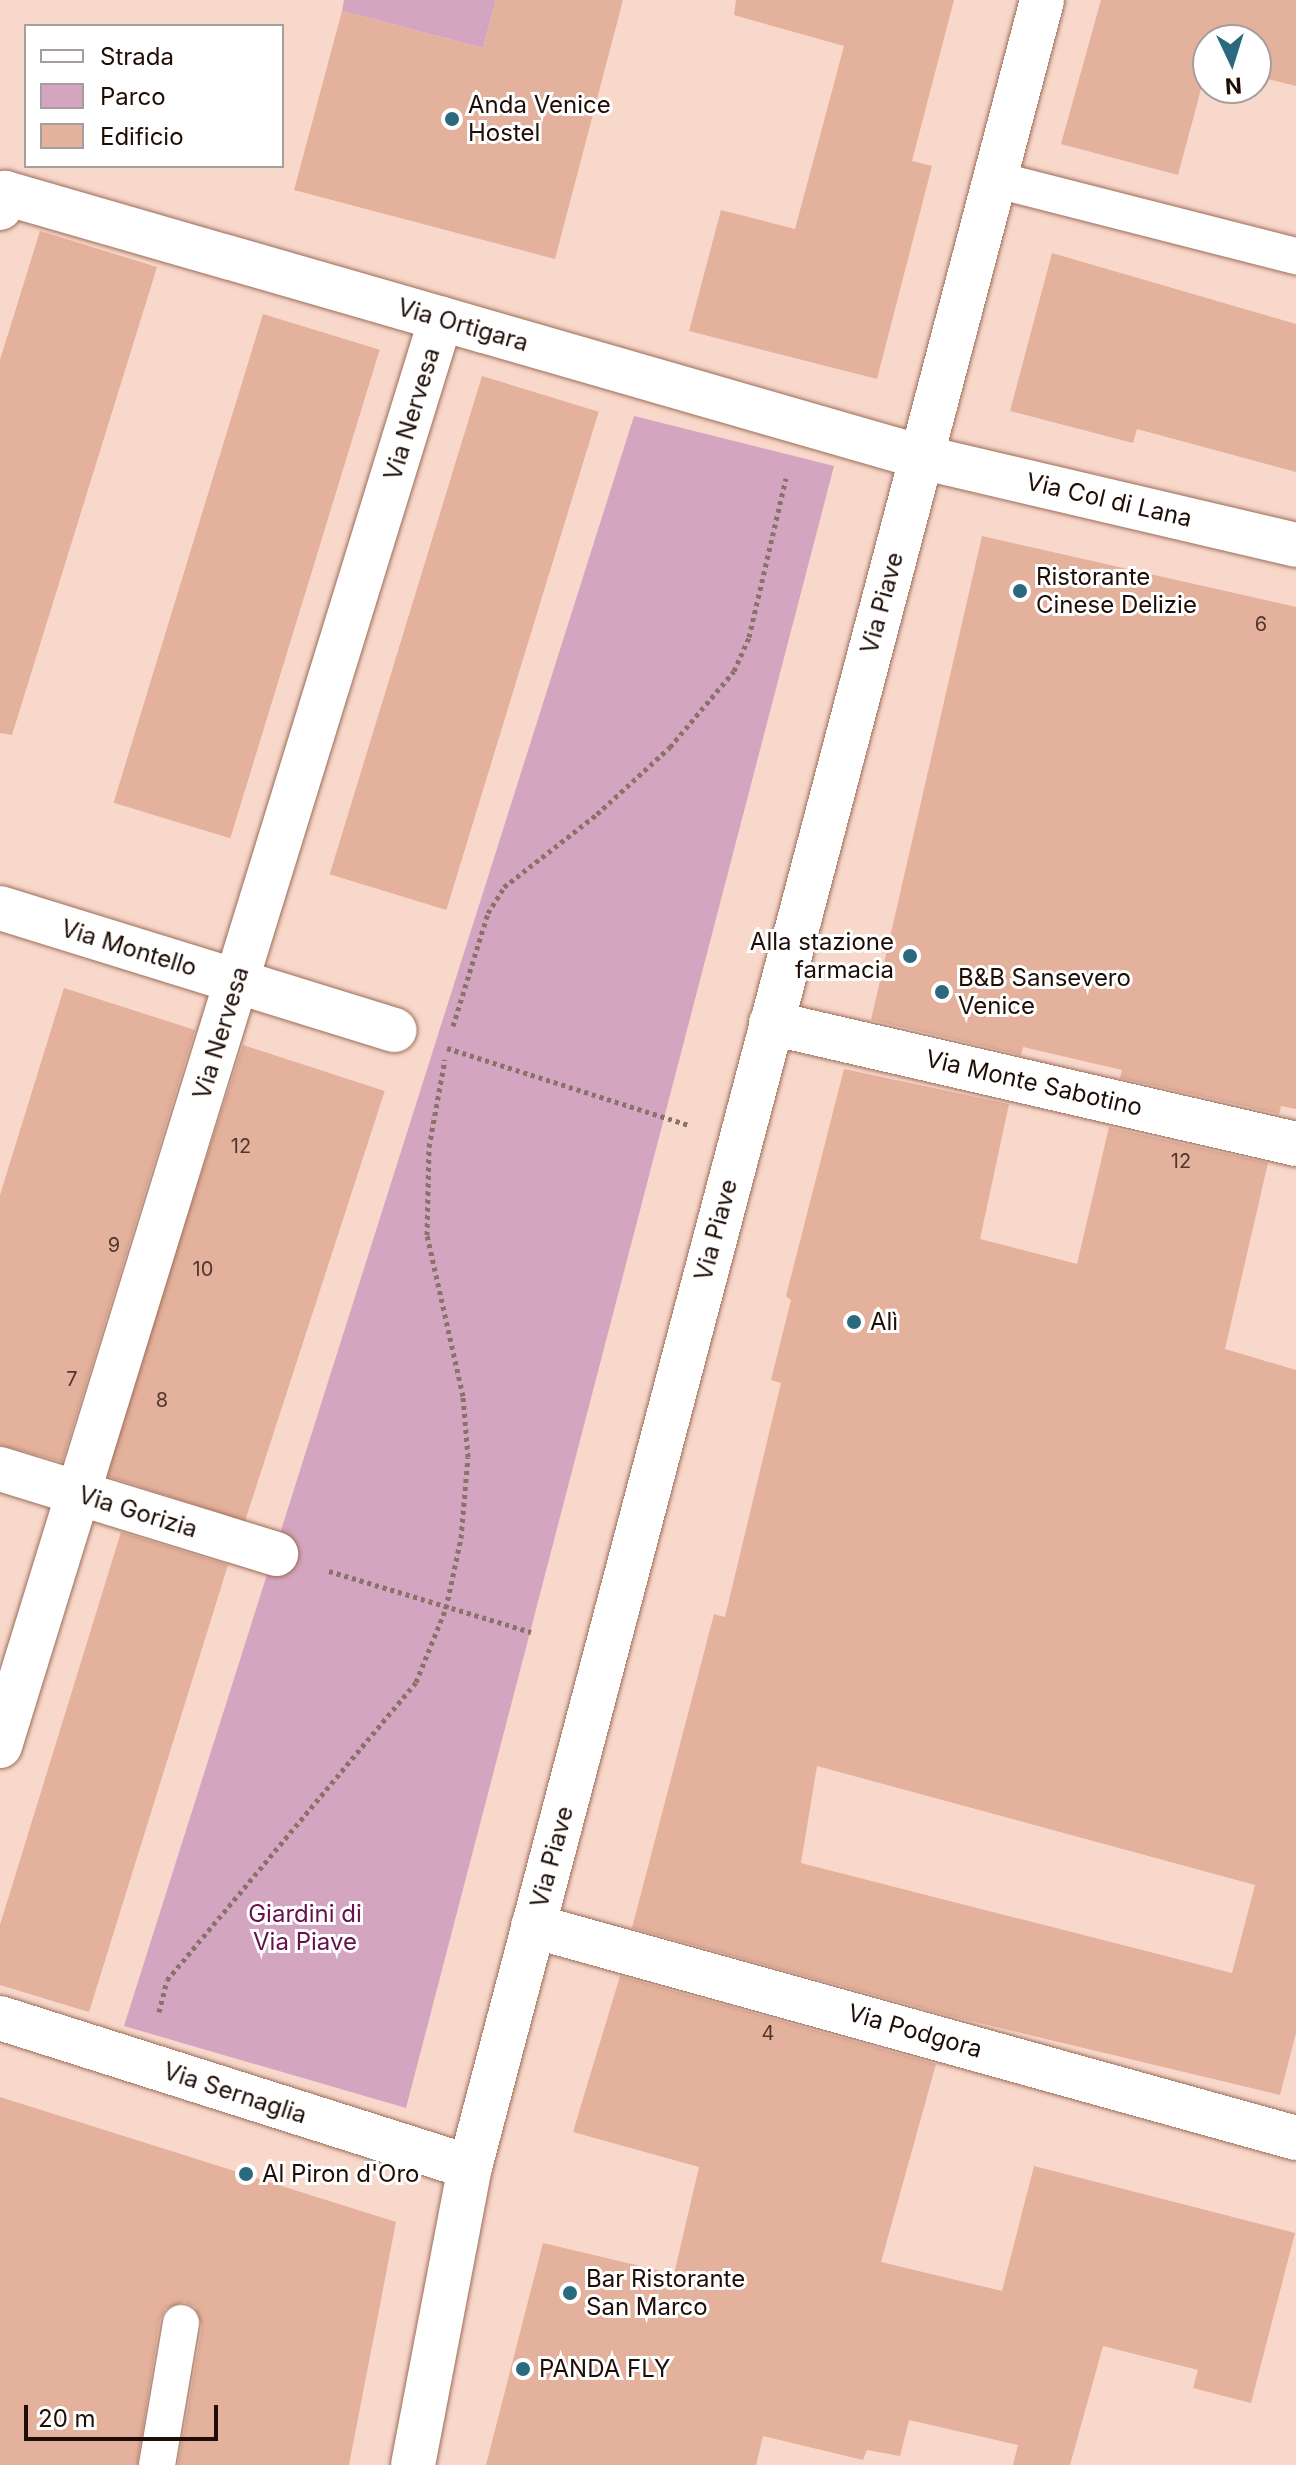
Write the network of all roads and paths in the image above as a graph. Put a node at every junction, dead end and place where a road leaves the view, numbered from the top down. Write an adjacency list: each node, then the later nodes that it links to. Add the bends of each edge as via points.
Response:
1 (1042, 0): 2 (street, Via Piave)
2 (997, 180): 4 (lane); 7 (street, Via Piave)
3 (2, 201): 5 (street, Via Ortigara)
4 (1296, 256)
5 (441, 319): 6 (street, Via Ortigara); 10 (street, Via Nervesa)
6 (795, 422): 7 (street, Via Ortigara); 13 (path, via 749,637 734,671 670,747 597,814 504,887 488,913)
7 (921, 457): 8 (street, Via Col di Lana); 11 (street, Via Piave)
8 (1296, 545)
9 (0, 908): 10 (street, Via Montello)
10 (237, 982): 12 (street, Via Montello); 17 (street, Via Nervesa)
11 (771, 1023): 14 (street, Via Piave); 15 (street, Via Monte Sabotino)
12 (395, 1030): 13 (path)
13 (447, 1048): 14 (path); 19 (path, via 429,1147 427,1235 463,1396 468,1457 461,1538)
14 (740, 1140): 22 (street, Via Piave)
15 (1296, 1144)
16 (0, 1469): 17 (street, Via Gorizia)
17 (78, 1493): 18 (street, Via Gorizia); 21 (street, Via Nervesa)
18 (276, 1554): 19 (path)
19 (446, 1608): 20 (path); 24 (path, via 416,1682 167,1980)
20 (531, 1632)
21 (0, 1746)
22 (533, 1926): 25 (street, Via Podgora); 26 (street, Via Piave)
23 (0, 2018): 24 (street, Via Sernaglia)
24 (148, 2065): 26 (street, Via Sernaglia)
25 (1296, 2138)
26 (470, 2167): 29 (street, Via Piave)
27 (181, 2323): 28 (lane)
28 (157, 2465)
29 (413, 2465)

